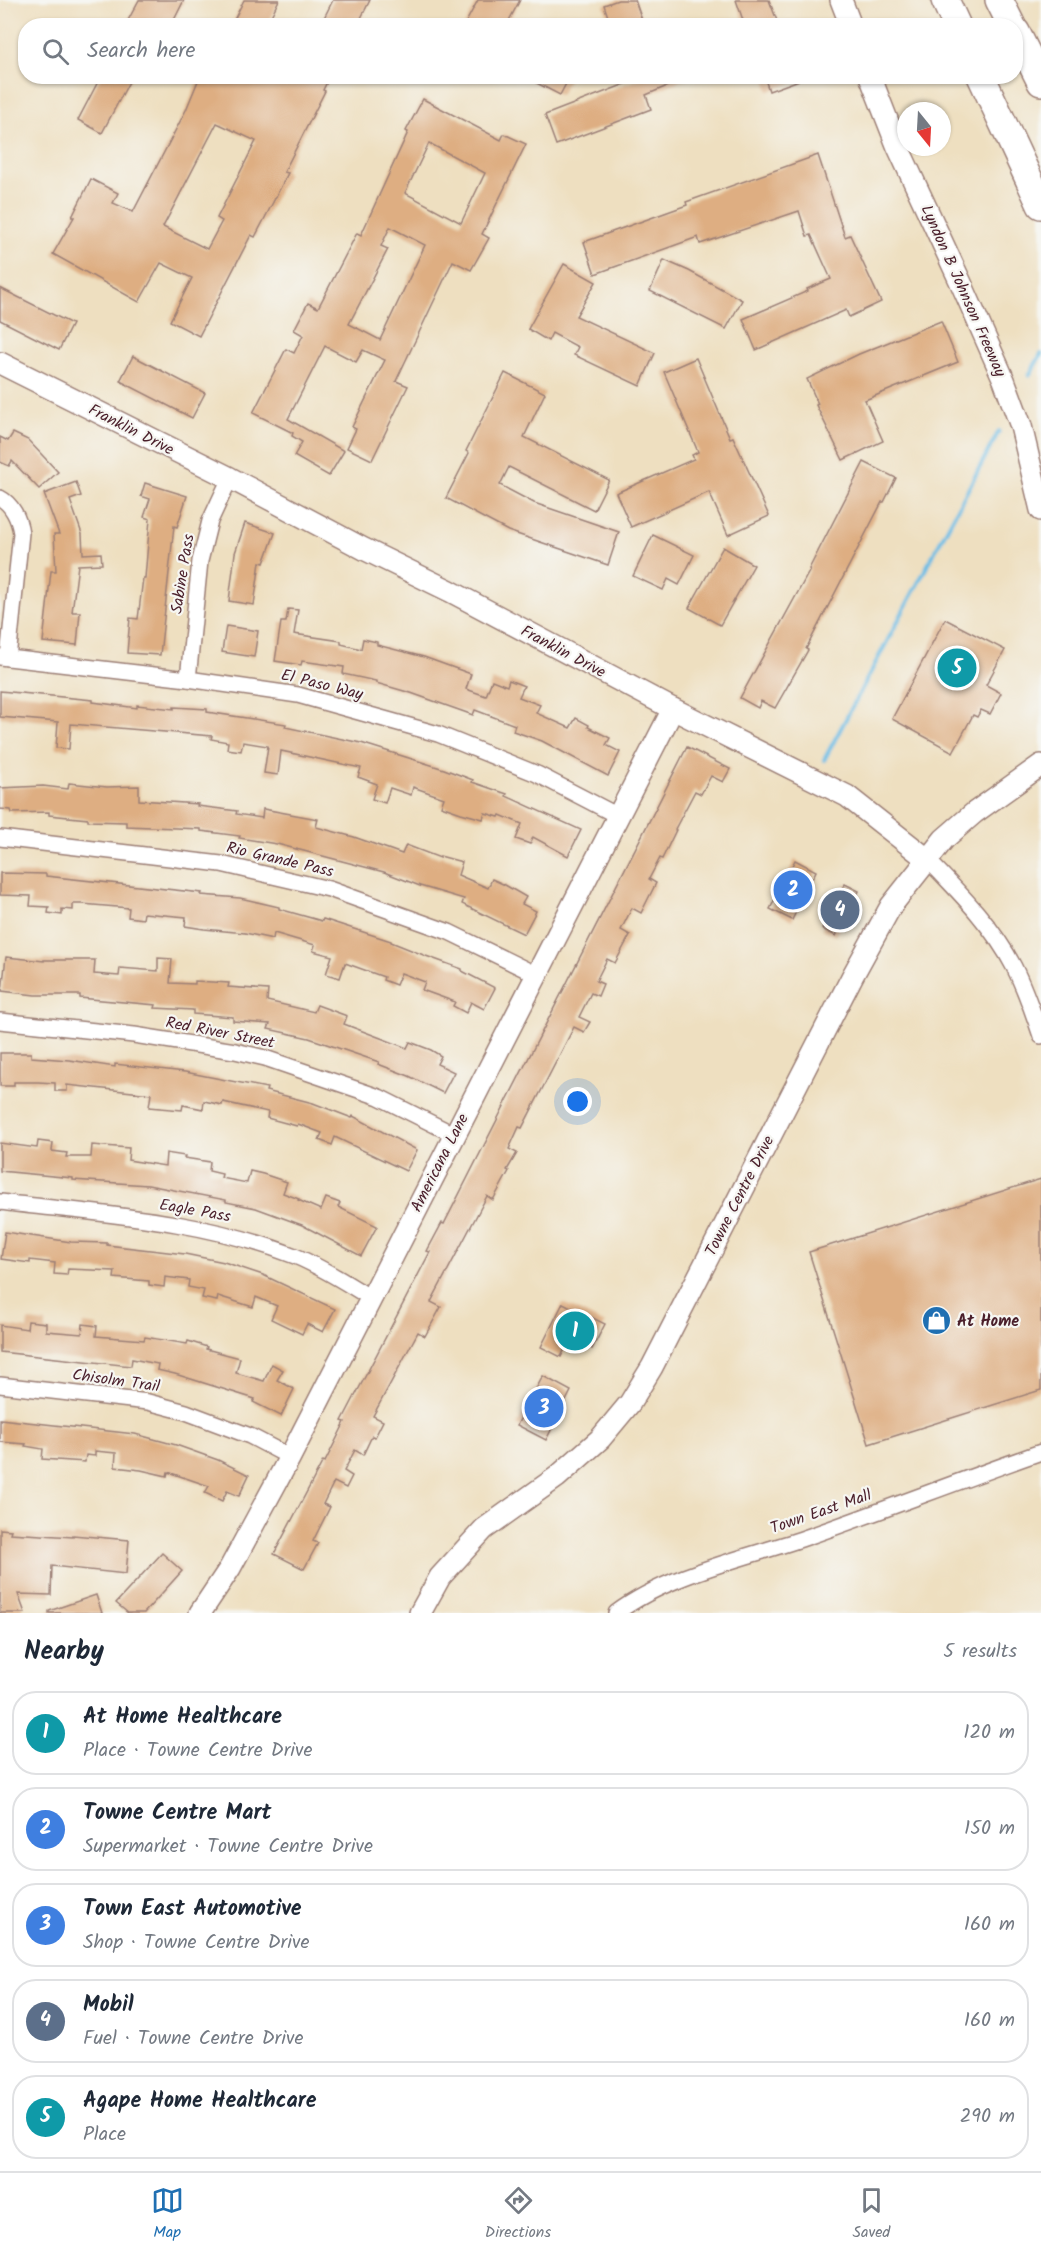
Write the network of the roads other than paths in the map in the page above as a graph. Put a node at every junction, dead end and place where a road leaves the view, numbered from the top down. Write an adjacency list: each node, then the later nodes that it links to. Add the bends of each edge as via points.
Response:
1 (841, 0): 4 (street)
2 (945, 0): 5 (highway)
3 (999, 0): 6 (highway)
4 (848, 18)
5 (953, 18)
6 (1008, 18)
7 (1023, 46): 8 (highway)
8 (1041, 82)
9 (873, 84): 15 (street, Lyndon B Johnson Freeway, via 1004,380 1021,426)
10 (985, 84): 11 (highway)
11 (1041, 205)
12 (0, 363): 13 (street, Franklin Drive)
13 (230, 478): 17 (street, Sabine Pass, via 210,521 200,561); 18 (street, Franklin Drive)
14 (0, 498): 16 (street, via 8,502 21,532)
15 (1041, 510)
16 (4, 658): 17 (street, El Paso Way)
17 (188, 679): 20 (street, El Paso Way, via 298,695 438,735 537,774)
18 (673, 709): 20 (street, Americana Lane); 22 (street, Franklin Drive, via 847,796)
19 (1041, 765): 22 (street, Towne Centre Drive, via 974,813)
20 (618, 816): 23 (street, Americana Lane)
21 (0, 838): 23 (street, Rio Grande Pass, via 221,864 329,889 449,932)
22 (927, 859): 25 (street, Franklin Drive, via 986,924 1013,965); 33 (street, Towne Centre Drive, via 891,906 853,975 630,1403 600,1439 557,1477 484,1529 440,1577)
23 (537, 975): 26 (street, Americana Lane)
24 (0, 1021): 26 (street, Red River Street, via 134,1035 265,1058 379,1097)
25 (1041, 1036)
26 (455, 1135): 28 (street, Americana Lane)
27 (0, 1202): 28 (street, Eagle Pass, via 135,1218 236,1236 296,1257)
28 (371, 1298): 31 (street, Americana Lane)
29 (0, 1385): 31 (street, Chisolm Trail, via 148,1402 250,1436)
30 (1041, 1452): 34 (street, Town East Mall, via 688,1576 638,1597)
31 (290, 1457): 32 (street, Americana Lane, via 230,1568)
32 (200, 1613)
33 (420, 1613)
34 (616, 1613)

